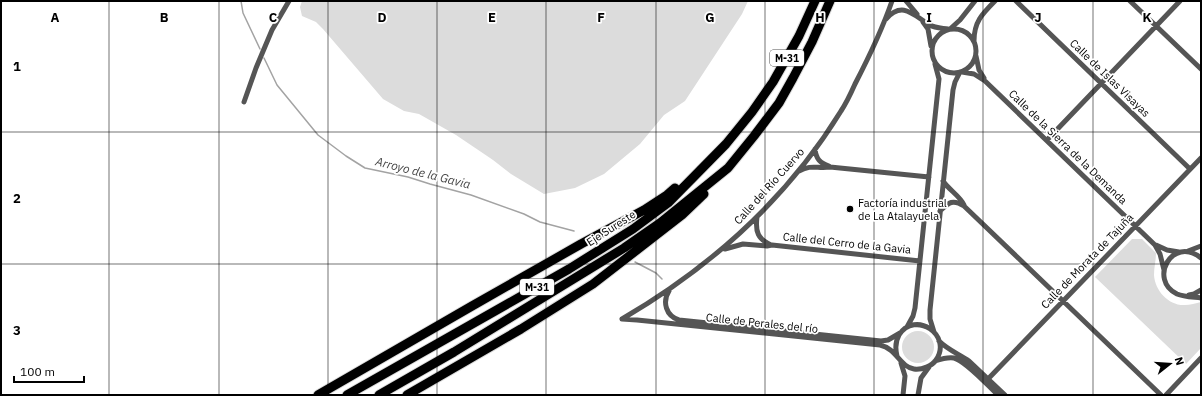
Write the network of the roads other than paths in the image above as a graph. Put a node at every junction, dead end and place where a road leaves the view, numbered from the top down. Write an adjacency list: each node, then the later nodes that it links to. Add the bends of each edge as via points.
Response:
1 (289, 1): 23 (street, via 272,30)
2 (815, 1): 26 (highway, Eje Sureste / M-31, via 800,36 773,82 752,112)
3 (830, 1): 29 (highway, Eje Sureste / M-31, via 812,42 779,103)
4 (892, 1): 12 (street, Calle del Río Cuervo)
5 (906, 1): 11 (street)
6 (975, 1): 14 (street)
7 (995, 1): 15 (street, via 976,24)
8 (1016, 1): 22 (street, Calle de Islas Visayas)
9 (1130, 1): 13 (street)
10 (1180, 1): 13 (street)
11 (920, 19): 12 (street, via 910,11 901,10); 14 (street, via 935,27); 16 (street, via 928,29)
12 (885, 20): 25 (street, Calle del Río Cuervo, via 842,110)
13 (1156, 26): 19 (street); 22 (street)
14 (949, 29): 15 (street, via 964,30); 16 (street, via 938,35)
15 (974, 41): 17 (street)
16 (932, 49): 18 (street)
17 (976, 52): 20 (street, via 971,64); 21 (street, Calle de la Sierra de la Demanda, via 979,70)
18 (936, 64): 20 (street, via 950,73); 32 (street, via 939,80)
19 (1201, 69)
20 (961, 72): 21 (street, Calle de la Sierra de la Demanda, via 974,74); 33 (street, via 954,85)
21 (985, 81): 24 (street, Calle de la Sierra de la Demanda)
22 (1102, 83): 24 (street); 30 (street, Calle de Islas Visayas)
23 (244, 102)
24 (1047, 140): 37 (street, Calle de la Sierra de la Demanda)
25 (815, 149): 28 (street, via 818,160); 31 (street, Calle del Río Cuervo)
26 (712, 158): 62 (highway, via 644,210); 63 (highway, Eje Sureste / M-31, via 668,203 633,229 570,269)
27 (1201, 158): 30 (street, Calle de Morata de Tajuña)
28 (830, 167): 31 (street, via 809,167); 32 (street)
29 (728, 168): 64 (highway, Eje Sureste / M-31, via 660,223 624,248); 65 (highway, via 682,215 593,284)
30 (1190, 169): 37 (street, Calle de Morata de Tajuña)
31 (798, 172): 36 (street, Calle del Río Cuervo)
32 (929, 177): 45 (street)
33 (944, 181): 34 (street); 35 (street)
34 (964, 206): 35 (street, via 950,202); 51 (street)
35 (940, 211): 55 (street, via 930,310)
36 (757, 217): 38 (street, Calle del Cerro de la Gavia, via 758,234 762,240); 41 (street, Calle del Río Cuervo)
37 (1135, 226): 39 (street, Calle de la Sierra de la Demanda); 51 (street, Calle de Morata de Tajuña)
38 (772, 245): 41 (street, Calle del Cerro de la Gavia, via 743,244); 45 (street, Calle del Cerro de la Gavia)
39 (1155, 245): 43 (street, Calle de la Sierra de la Demanda); 46 (street, Calle de la Sierra de la Demanda)
40 (1201, 246): 42 (street)
41 (722, 250): 47 (street, Calle del Río Cuervo)
42 (1188, 251): 43 (street); 44 (street)
43 (1180, 252): 46 (street, via 1170,258)
44 (1201, 258)
45 (920, 261): 53 (street, via 914,312)
46 (1164, 270): 49 (street, Calle de la Sierra de la Demanda, via 1167,285 1175,293)
47 (669, 290): 52 (street, Calle del Río Cuervo); 54 (street, Calle de Perales del río, via 666,295 666,307 672,316 679,320 881,341)
48 (1201, 290): 49 (street)
49 (1186, 296): 50 (street)
50 (1201, 298)
51 (1063, 301): 61 (street, Calle de Morata de Tajuña); 70 (street)
52 (622, 319): 57 (street, Calle de Perales del río, via 875,345 887,348)
53 (907, 327): 54 (street); 55 (street, via 925,326)
54 (901, 333): 57 (street, via 896,344)
55 (934, 333): 56 (street)
56 (939, 341): 59 (street, via 940,351); 61 (street, via 969,361)
57 (899, 358): 60 (street, via 905,365 915,369); 66 (street, via 906,376)
58 (1201, 358): 71 (street)
59 (936, 361): 60 (street); 68 (street, via 958,359)
60 (930, 366): 67 (street, via 921,378)
61 (988, 379): 69 (street)
62 (318, 395)
63 (347, 395)
64 (379, 395)
65 (407, 395)
66 (903, 395)
67 (918, 395)
68 (998, 395)
69 (1005, 395)
70 (1162, 395)
71 (1166, 395)

